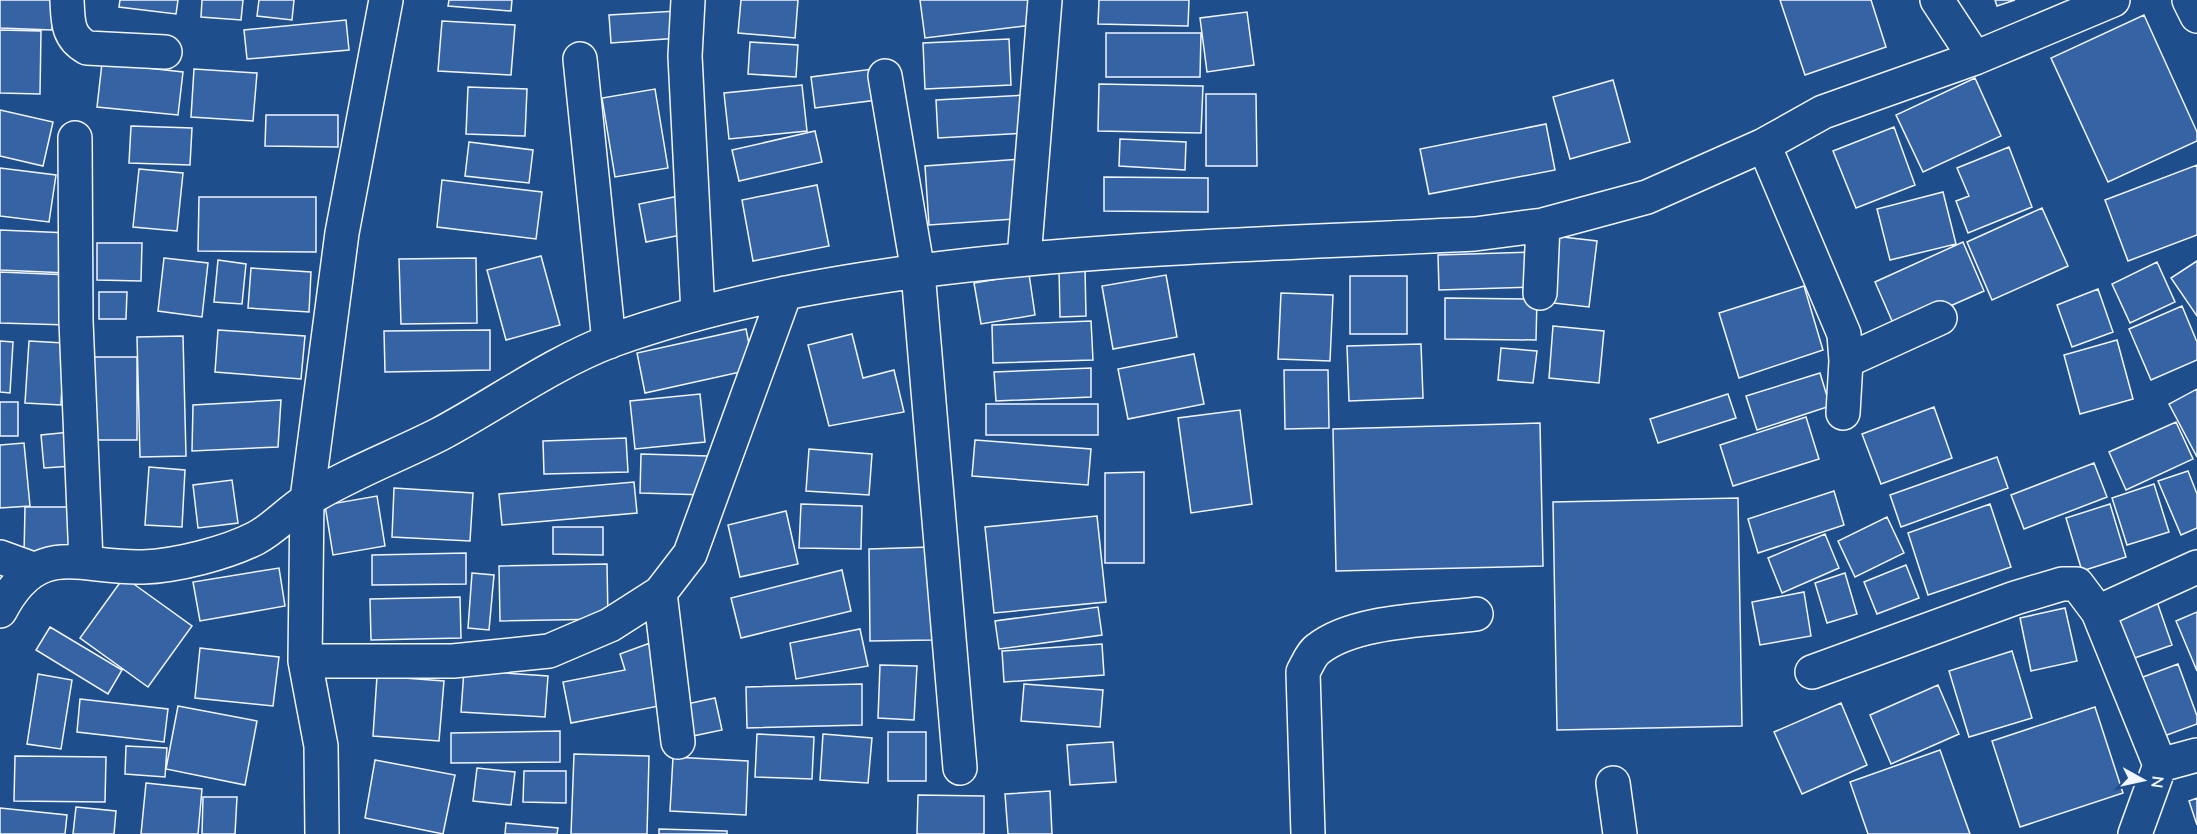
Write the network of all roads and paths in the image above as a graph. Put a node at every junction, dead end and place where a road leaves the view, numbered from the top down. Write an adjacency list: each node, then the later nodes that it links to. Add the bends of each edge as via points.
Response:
1 (67, 0): 9 (street, via 69,30 76,42 87,48)
2 (386, 0): 25 (street, via 342,233)
3 (688, 0): 20 (street, via 685,56)
4 (1046, 0): 16 (street)
5 (1937, 0): 10 (street)
6 (2113, 0): 10 (street)
7 (2188, 0): 8 (street)
8 (2197, 16)
9 (165, 52)
10 (1975, 58): 14 (street, via 1823,112)
11 (580, 59): 22 (street)
12 (885, 76): 17 (street)
13 (75, 138): 27 (street, via 76,321)
14 (1764, 146): 15 (street, via 1647,197); 23 (street, via 1844,333)
15 (1542, 225): 16 (street, via 1475,234); 18 (street)
16 (1024, 258): 17 (street)
17 (918, 272): 19 (street); 39 (street)
18 (1540, 292)
19 (785, 293): 20 (street); 30 (street, via 690,554)
20 (698, 313): 22 (street)
21 (1940, 318): 23 (street)
22 (609, 342): 25 (street, via 526,383 442,433)
23 (1846, 361): 24 (street)
24 (1843, 413)
25 (307, 499): 27 (street, via 256,538 199,558 142,567); 34 (street)
26 (0, 558): 29 (street)
27 (86, 561): 29 (street, via 58,562)
28 (2197, 567): 32 (street)
29 (33, 569): 31 (street)
30 (660, 593): 34 (street, via 610,625 549,651 453,661); 36 (street)
31 (0, 611)
32 (2098, 612): 35 (street, via 2077,584 2062,584); 38 (street)
33 (1476, 614): 42 (street, via 1338,635 1315,650 1303,672)
34 (305, 661): 41 (street, via 321,746)
35 (1812, 672)
36 (678, 742)
37 (2197, 755): 38 (street)
38 (2160, 765): 44 (street)
39 (960, 768)
40 (1613, 783): 43 (street)
41 (322, 834)
42 (1308, 834)
43 (1620, 834)
44 (2135, 834)

